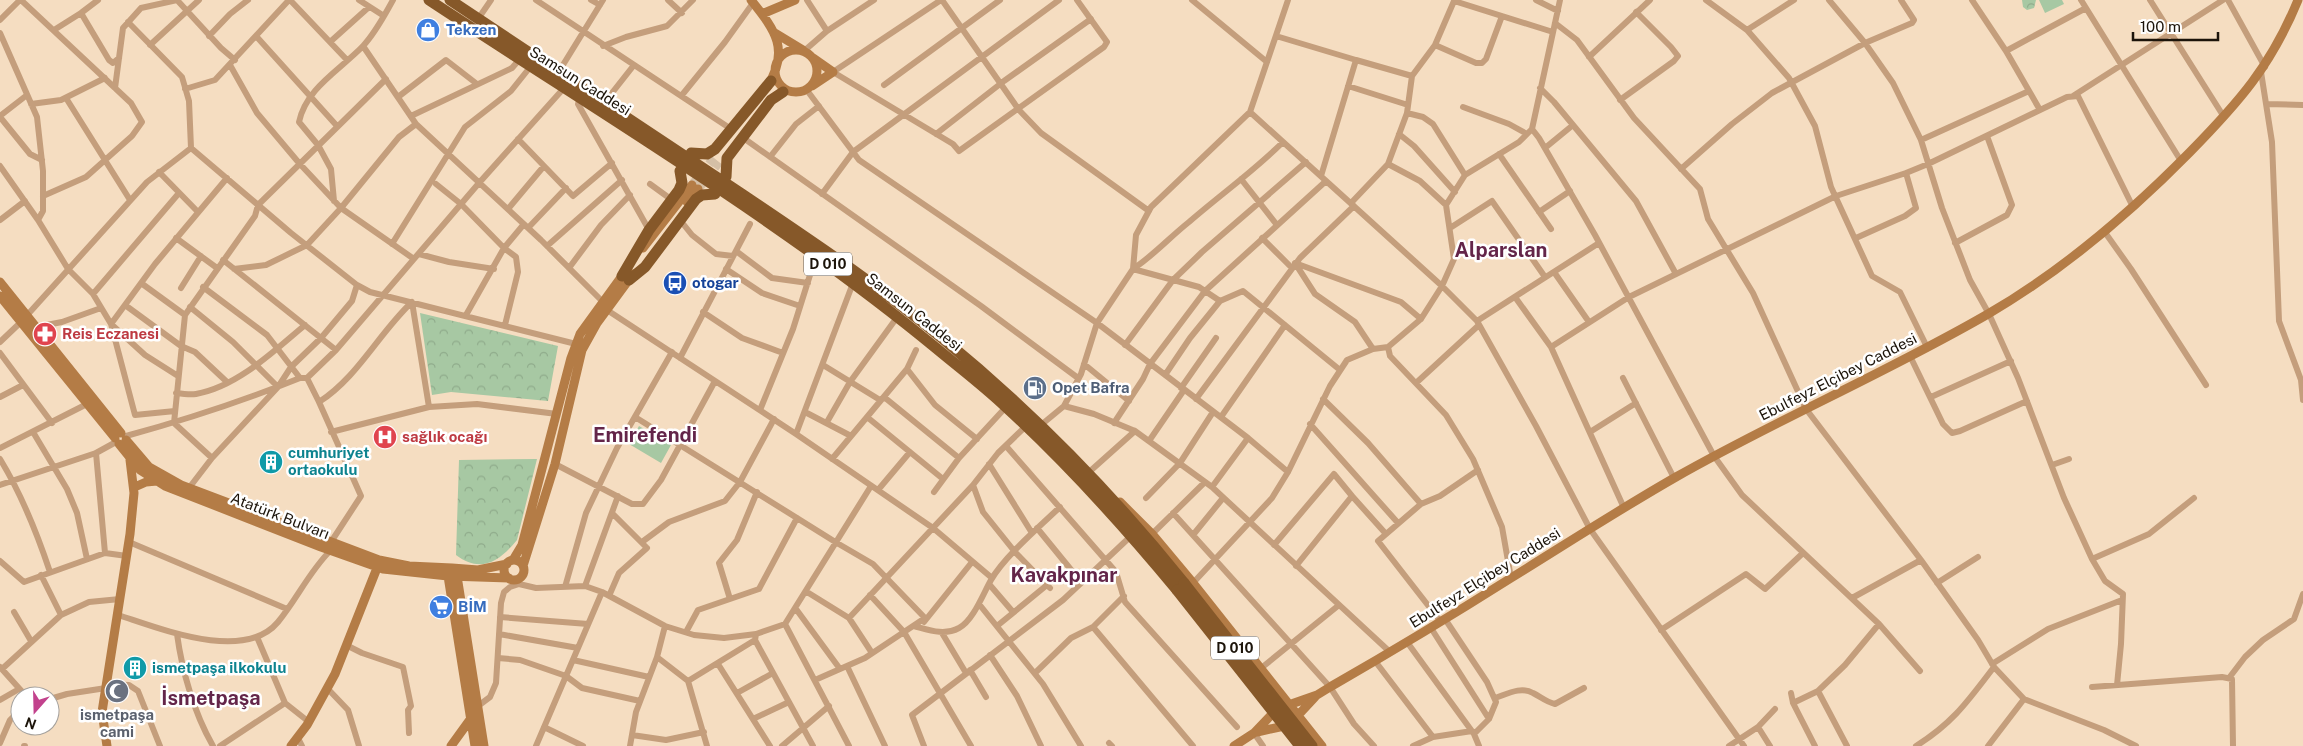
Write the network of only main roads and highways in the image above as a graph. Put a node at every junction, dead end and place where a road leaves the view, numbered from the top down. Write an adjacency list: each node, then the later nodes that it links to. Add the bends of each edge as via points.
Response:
1 (429, 0): 13 (highway, Samsun Caddesi / D 010, via 564,88)
2 (450, 0): 13 (highway, Samsun Caddesi / D 010, via 558,72)
3 (795, 0): 6 (main road)
4 (2298, 0): 39 (main road, Ebulfeyz Elçibey Caddesi, via 2263,70 2224,117 2133,207 2055,269 1989,314 1674,478)
5 (752, 1): 6 (main road)
6 (762, 14): 7 (main road)
7 (775, 33): 8 (main road); 9 (main road, via 778,52)
8 (806, 53): 9 (main road, via 788,51); 11 (main road, via 813,59 817,72 812,85); 11 (main road, via 833,72)
9 (775, 66): 10 (main road); 12 (main road, via 776,79)
10 (771, 81): 12 (main road, via 716,160 768,97); 14 (highway, via 715,149 708,154)
11 (806, 89): 12 (main road)
12 (787, 92): 16 (highway, via 771,100 742,137 727,158)
13 (582, 93): 14 (highway, via 608,98); 15 (highway, via 593,112); 19 (highway, Samsun Caddesi / D 010)
14 (691, 153): 16 (highway)
15 (680, 171): 18 (highway); 20 (highway, via 682,183 649,230)
16 (726, 177): 19 (highway, via 809,232)
17 (695, 187): 20 (main road)
18 (716, 194): 19 (highway, via 805,254); 20 (highway, via 696,199 645,267)
19 (818, 251): 29 (highway, Samsun Caddesi / D 010, via 934,332 1042,425); 31 (highway, Samsun Caddesi / D 010, via 1006,407 1103,505)
20 (625, 278): 33 (main road, via 602,301 580,334 522,545); 35 (main road, via 582,350 555,464)
21 (0, 282): 23 (main road)
22 (0, 296): 23 (main road)
23 (24, 319): 24 (main road, via 87,404); 24 (main road, via 36,327)
24 (120, 439): 25 (main road); 26 (main road, Atatürk Bulvarı)
25 (141, 459): 27 (main road); 32 (main road, via 154,470 189,488)
26 (130, 460): 27 (main road, Atatürk Bulvarı); 30 (main road)
27 (140, 470): 28 (main road, Atatürk Bulvarı); 30 (main road)
28 (157, 481): 30 (main road, via 142,483); 32 (main road, Atatürk Bulvarı)
29 (1098, 484): 38 (highway, Samsun Caddesi / D 010, via 1148,538); 38 (main road, via 1132,512 1152,534)
30 (135, 490): 45 (main road, via 102,712)
31 (1129, 537): 38 (highway, Samsun Caddesi / D 010); 41 (main road)
32 (327, 547): 34 (main road, Atatürk Bulvarı)
33 (510, 562): 35 (main road, via 519,561); 36 (main road); 37 (main road, via 505,568)
34 (378, 564): 36 (main road, Atatürk Bulvarı, via 403,572); 44 (main road, via 346,645)
35 (523, 566): 37 (main road, via 523,574)
36 (453, 574): 37 (main road); 40 (main road); 40 (main road)
37 (515, 580)
38 (1185, 586): 41 (highway, Samsun Caddesi / D 010, bridge); 41 (main road, via 1260,669)
39 (1317, 695): 41 (main road, Ebulfeyz Elçibey Caddesi); 42 (main road, Ebulfeyz Elçibey Caddesi)
40 (476, 713): 47 (main road); 48 (main road); 49 (main road)
41 (1281, 716): 42 (main road, Ebulfeyz Elçibey Caddesi); 42 (main road); 43 (main road); 43 (main road, via 1268,728); 51 (main road); 52 (highway, D 010, bridge); 53 (highway, D 010, bridge)
42 (1298, 717): 54 (main road)
43 (1254, 733): 50 (main road)
44 (300, 742): 46 (main road)
45 (107, 746)
46 (290, 746)
47 (451, 746)
48 (475, 746)
49 (484, 746)
50 (1234, 746)
51 (1293, 746)
52 (1300, 746)
53 (1312, 746)
54 (1322, 746)

